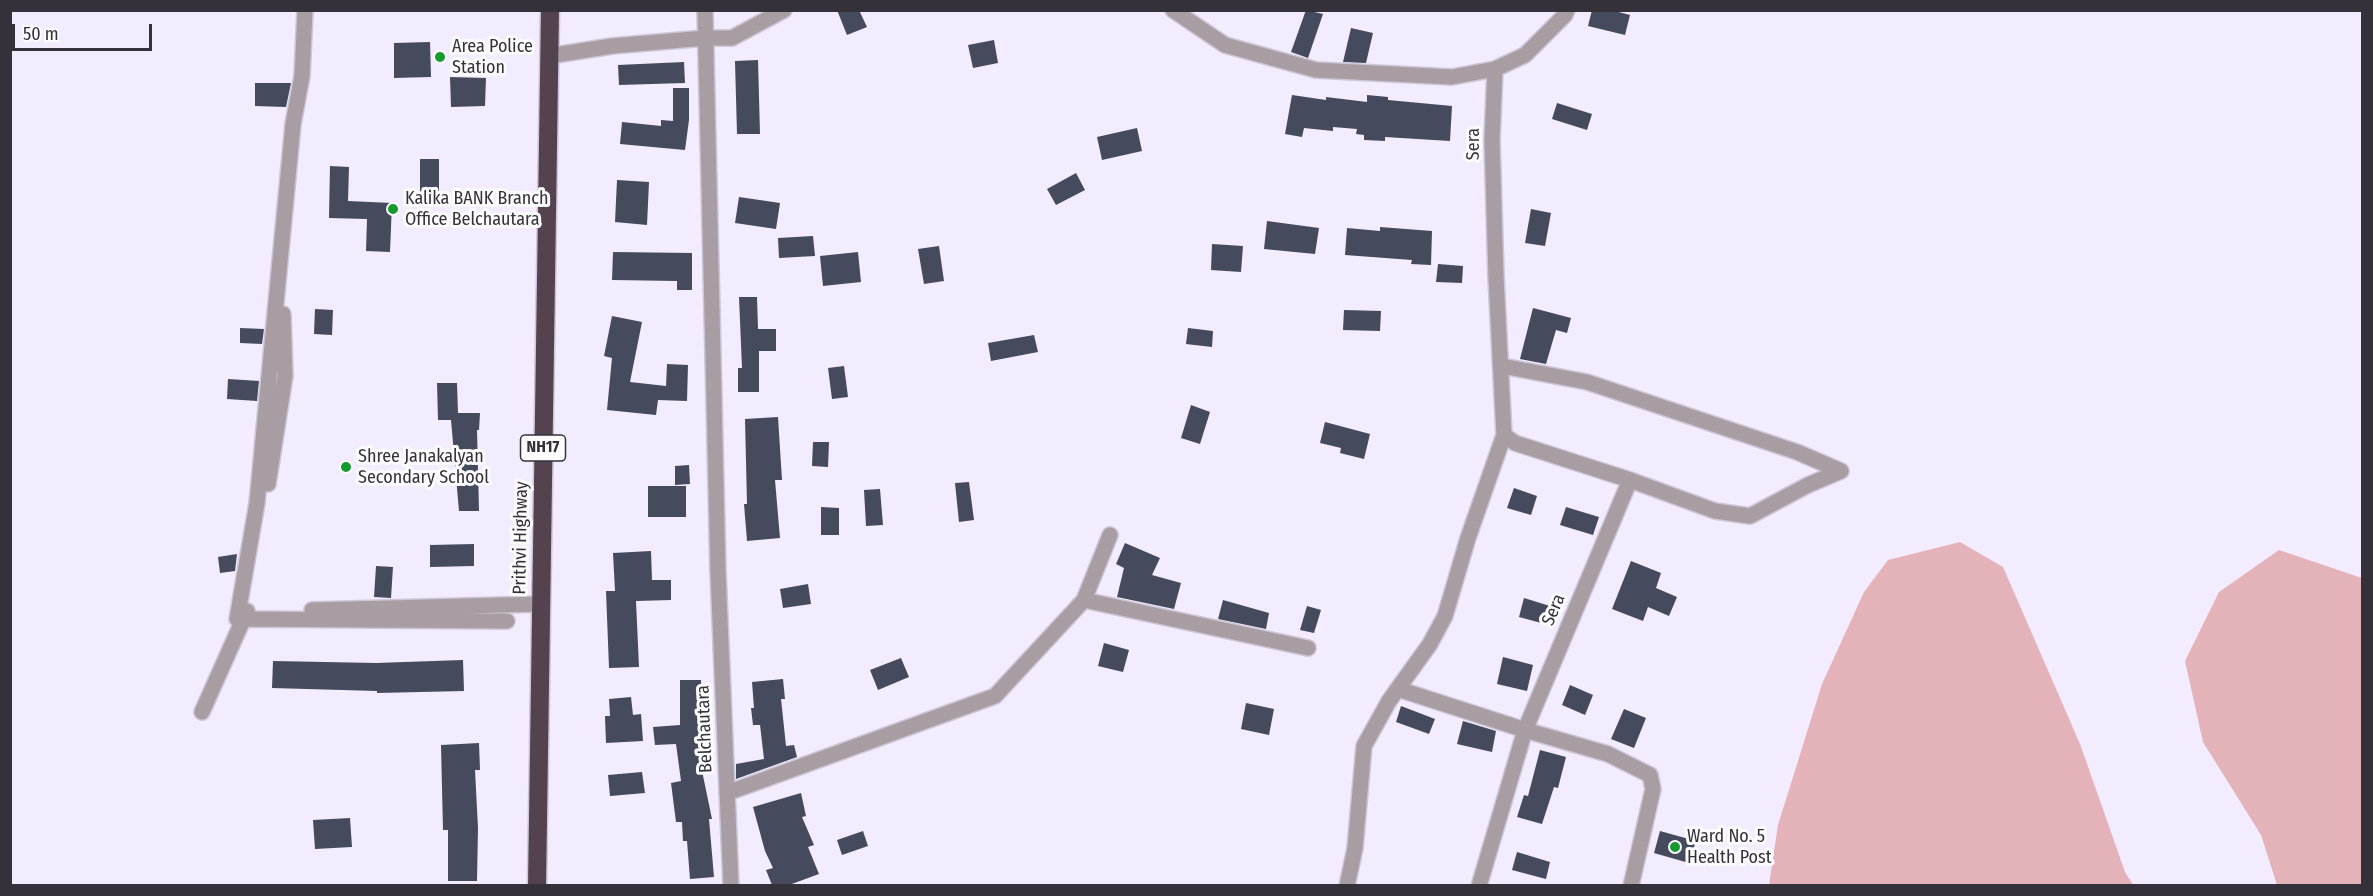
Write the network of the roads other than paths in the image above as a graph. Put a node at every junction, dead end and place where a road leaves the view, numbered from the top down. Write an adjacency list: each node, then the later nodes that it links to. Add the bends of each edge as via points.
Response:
1 (305, 10): 18 (street, via 302,76 257,502 237,619)
2 (312, 10): 17 (street, via 310,75 282,263 285,376)
3 (550, 10): 9 (highway, Prithvi Highway / NH17)
4 (705, 10): 8 (street, Belchautara)
5 (784, 10): 8 (street, via 732,38)
6 (1173, 10): 10 (street, via 1225,45 1316,70 1452,77)
7 (1567, 10): 10 (street, via 1525,55)
8 (705, 38): 9 (street); 23 (street, Belchautara)
9 (549, 56): 16 (highway, Prithvi Highway / NH17)
10 (1495, 69): 11 (street, Sera, via 1492,140)
11 (1502, 366): 12 (street, Sera); 13 (street, via 1587,382 1797,452 1841,471 1750,516 1715,511)
12 (1504, 435): 13 (street, via 1515,443); 20 (street, Sera, via 1445,616)
13 (1630, 480): 22 (street, Sera)
14 (1110, 535): 15 (street)
15 (1084, 600): 19 (street); 23 (street, via 995,696)
16 (541, 604): 17 (street, via 266,611); 24 (highway, Prithvi Highway / NH17)
17 (249, 608): 21 (street)
18 (507, 621)
19 (1308, 648)
20 (1398, 689): 22 (street); 26 (street, Sera, via 1364,746 1355,848)
21 (202, 712)
22 (1525, 730): 27 (street, Sera); 28 (street, via 1608,754 1650,775 1653,789)
23 (727, 793): 25 (street, Belchautara)
24 (537, 885)
25 (732, 885)
26 (1347, 885)
27 (1479, 885)
28 (1631, 885)

